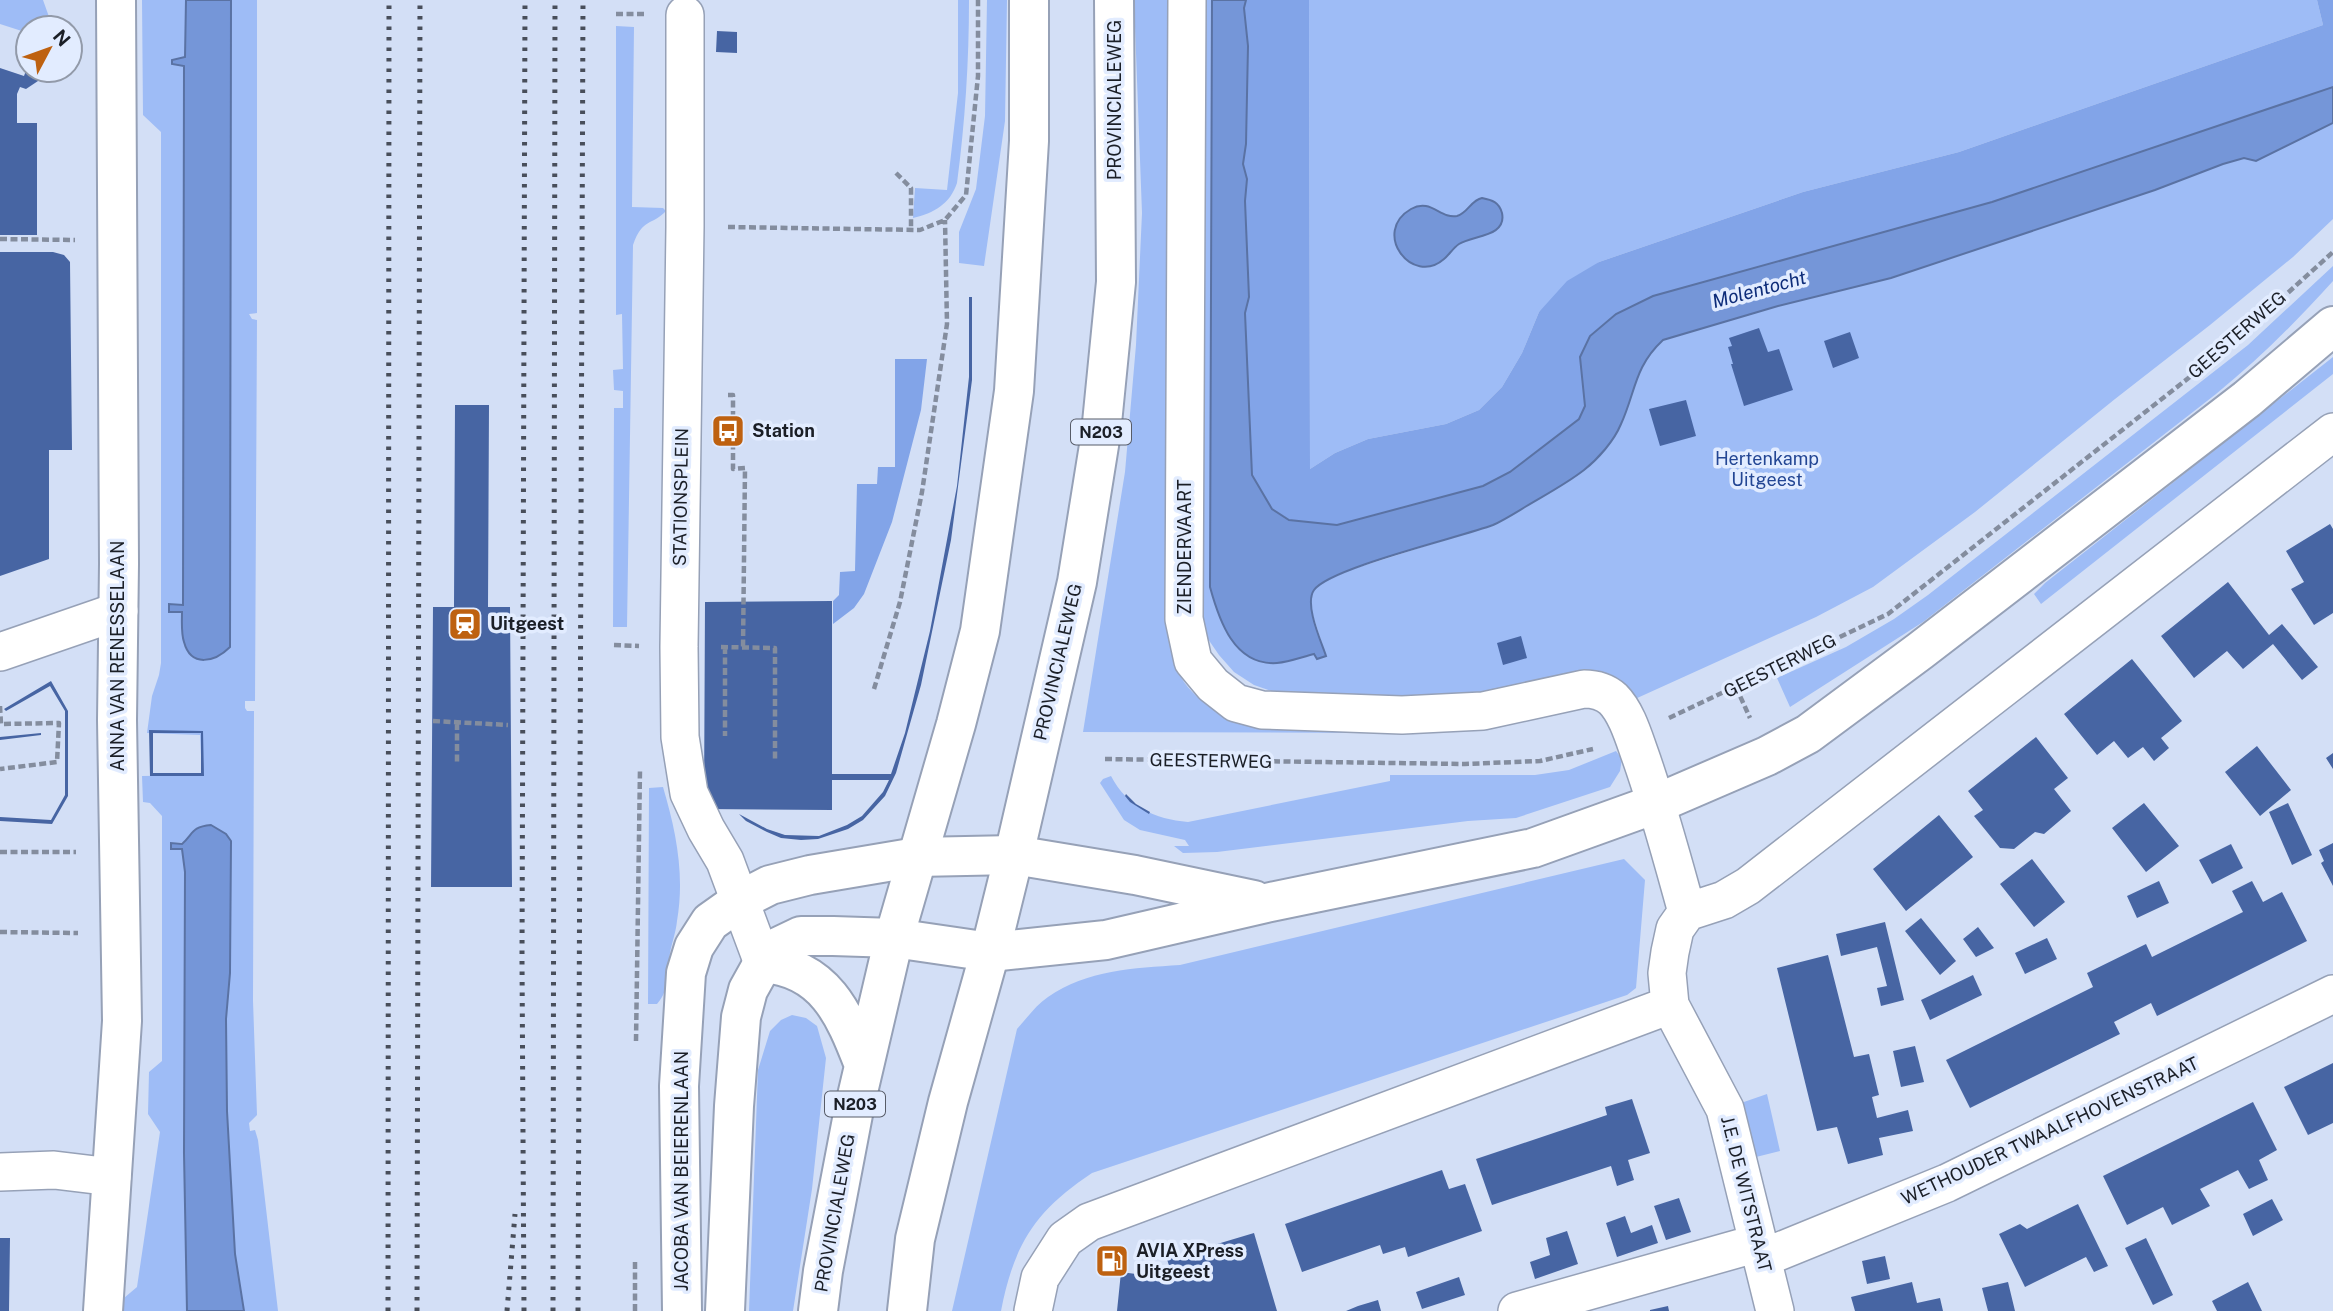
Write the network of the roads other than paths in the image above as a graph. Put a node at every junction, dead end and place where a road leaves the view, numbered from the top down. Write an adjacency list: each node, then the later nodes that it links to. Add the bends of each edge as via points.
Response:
1 (116, 0): 8 (main road, ANNA VAN RENESSELAAN)
2 (1029, 0): 12 (main road, PROVINCIALEWEG / N203, via 1029,141 1014,391 980,631)
3 (1114, 0): 11 (main road, PROVINCIALEWEG / N203, via 1116,282 1101,433 1077,582)
4 (1187, 0): 10 (street, ZIENDERVAART, via 1184,619 1193,661 1237,704 1262,710 1402,715 1483,711 1597,690 1619,707)
5 (685, 15): 13 (street, STATIONSPLEIN, via 680,737 689,793)
6 (2333, 326): 10 (main road, via 2247,399 1808,734)
7 (2333, 432): 15 (street, via 1748,886)
8 (119, 611): 9 (street); 23 (main road, ANNA VAN RENESSELAAN, via 122,1021)
9 (0, 652)
10 (1658, 803): 14 (main road, via 1533,848); 15 (street)
11 (1014, 855): 12 (main road); 14 (main road); 17 (main road, PROVINCIALEWEG / N203)
12 (917, 857): 13 (main road, JACOBA VAN BEIERENLAAN, via 810,875 770,885); 16 (main road, PROVINCIALEWEG / N203)
13 (741, 900): 18 (street, STATIONSPLEIN); 26 (main road, JACOBA VAN BEIERENLAAN, via 710,922 694,947 686,973 678,1086)
14 (1266, 903): 17 (main road, via 1106,940)
15 (1687, 912): 20 (street, J.E. DE WITSTRAAT, via 1675,929 1670,952)
16 (894, 938): 17 (main road); 18 (main road, via 801,936 778,947); 21 (main road, PROVINCIALEWEG / N203)
17 (990, 952): 29 (main road, PROVINCIALEWEG / N203, via 915,1239)
18 (763, 963): 21 (main road, via 782,965 816,981 848,1024); 27 (main road, via 748,990 741,1017)
19 (2333, 994): 24 (street, WETHOUDER TWAALFHOVENSTRAAT, via 1947,1184)
20 (1670, 1005): 24 (street, J.E. DE WITSTRAAT, via 1725,1109); 30 (street, via 1089,1222 1065,1239 1040,1278)
21 (864, 1065): 28 (main road, PROVINCIALEWEG / N203)
22 (0, 1171): 23 (street, via 54,1170)
23 (112, 1177): 25 (main road, ANNA VAN RENESSELAAN)
24 (1761, 1250): 31 (street, WETHOUDER TWAALFHOVENSTRAAT); 32 (street, J.E. DE WITSTRAAT)
25 (103, 1311)
26 (682, 1311)
27 (725, 1311)
28 (818, 1311)
29 (906, 1311)
30 (1033, 1311)
31 (1517, 1311)
32 (1775, 1311)

